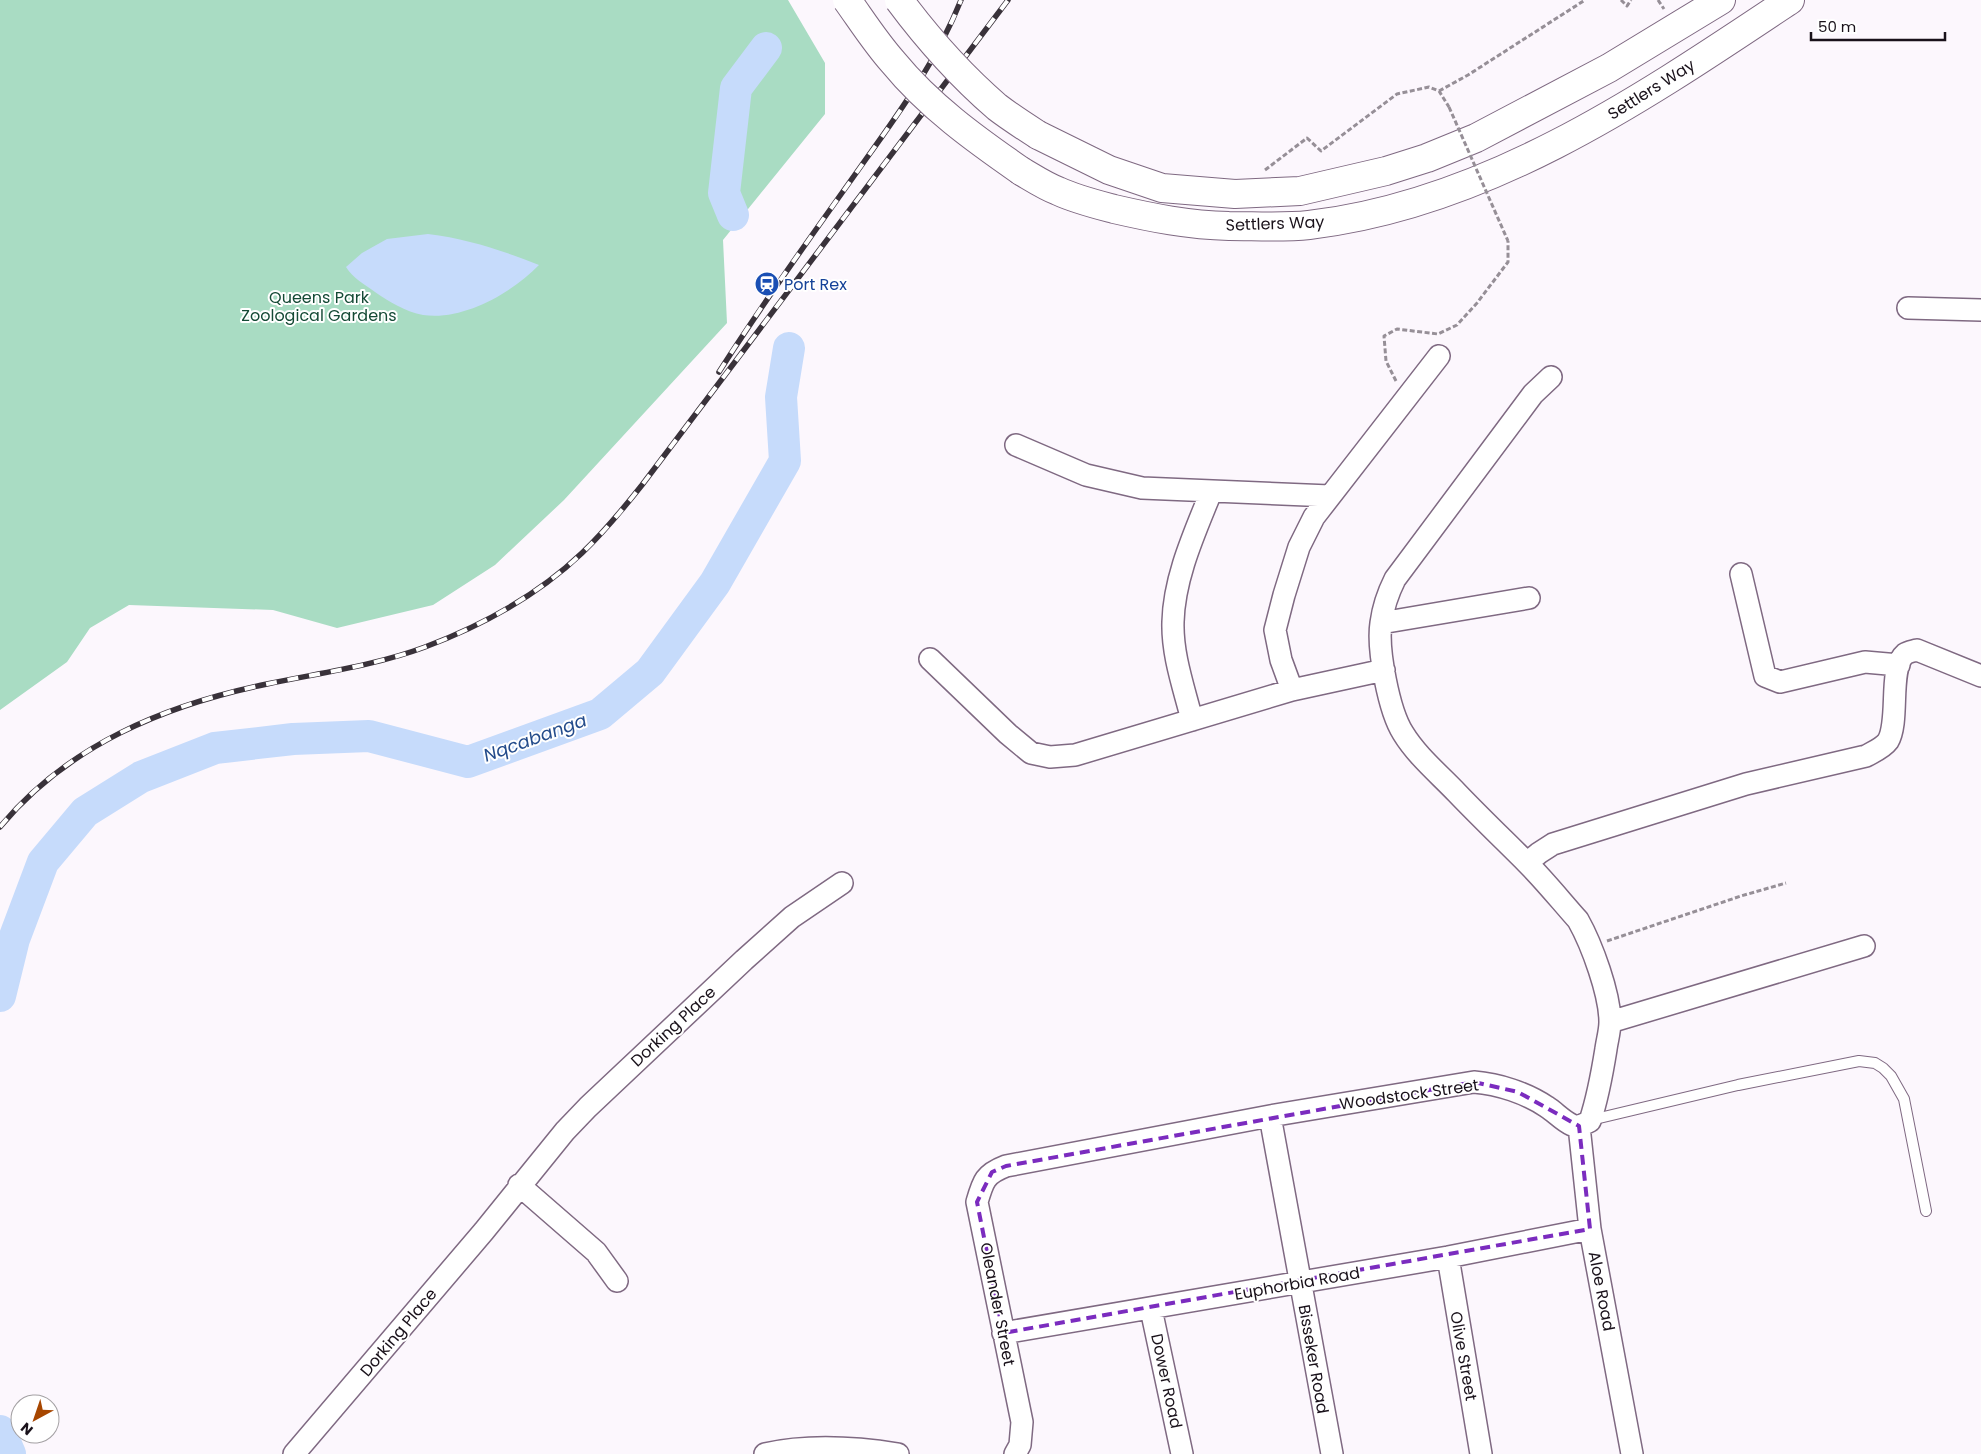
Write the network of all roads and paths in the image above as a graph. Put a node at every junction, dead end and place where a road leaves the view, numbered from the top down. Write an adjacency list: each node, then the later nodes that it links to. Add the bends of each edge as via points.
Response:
1 (847, 0): 7 (main road, Settlers Way, bridge, via 909,81 954,122 1021,171 1058,192 1162,220 1256,226 1306,225 1346,219 1435,195 1498,171 1586,129)
2 (899, 0): 6 (main road, Settlers Way, bridge, via 969,81 998,108 1038,135 1109,170 1162,188 1235,194 1300,192 1427,158 1476,138 1609,68)
3 (1585, 0): 8 (path)
4 (1621, 0): 5 (path, via 1627,6)
5 (1631, 0)
6 (1721, 0)
7 (1790, 0)
8 (1439, 91): 9 (path, via 1429,87 1398,94 1321,151 1307,138); 14 (path, bridge, via 1508,241 1508,262 1477,303 1456,324 1438,334 1397,329 1384,336 1386,361)
9 (1262, 172)
10 (1908, 308): 11 (street)
11 (1981, 310)
12 (1438, 356): 14 (street)
13 (1551, 377): 20 (street, via 1533,394 1395,579)
14 (1405, 399): 17 (street)
15 (1016, 445): 16 (street, via 1086,475 1142,488)
16 (1211, 492): 17 (street); 26 (street, via 1193,536 1179,584 1173,621 1175,655)
17 (1330, 496): 25 (street, via 1314,517 1299,547 1275,630)
18 (1740, 574): 22 (street, via 1765,676 1780,682 1865,662)
19 (1529, 598): 20 (street)
20 (1381, 623): 23 (street)
21 (930, 659): 26 (street, via 1031,753 1050,757 1075,755)
22 (1899, 665): 24 (street, via 1906,654 1916,650); 27 (street, via 1892,731 1888,742 1866,756 1746,784 1553,844)
23 (1384, 670): 25 (street); 27 (street, via 1396,720 1404,734 1429,765)
24 (1981, 676)
25 (1292, 690): 26 (street)
26 (1192, 720)
27 (1527, 863): 31 (street, via 1578,920)
28 (842, 883): 36 (street, Dorking Place, via 792,917 737,966 588,1107)
29 (1786, 883): 31 (path)
30 (1864, 946): 32 (street)
31 (1590, 947): 32 (street, via 1599,969)
32 (1610, 1022): 34 (street, via 1600,1083)
33 (1270, 1116): 34 (street, Woodstock Street, via 1474,1082 1518,1092 1572,1125); 35 (street, Woodstock Street); 41 (street, Bisseker Road)
34 (1584, 1124): 37 (lane, via 1738,1085 1859,1061 1874,1063 1891,1076 1904,1098); 38 (street, Aloe Road)
35 (1006, 1166): 43 (street, Oleander Street, via 992,1172 981,1189 978,1202)
36 (520, 1185): 40 (street, via 596,1252); 44 (street, Dorking Place)
37 (1926, 1211)
38 (1590, 1229): 39 (street, Euphorbia Road); 51 (street, Aloe Road)
39 (1448, 1257): 41 (street, Euphorbia Road); 50 (street, Olive Street)
40 (617, 1281)
41 (1300, 1282): 42 (street, Euphorbia Road); 49 (street, Bisseker Road)
42 (1151, 1309): 43 (street, Euphorbia Road); 48 (street, Dower Road)
43 (1003, 1333): 47 (street, Oleander Street, via 1022,1422 1020,1446)
44 (294, 1454)
45 (765, 1454): 46 (street, via 804,1448 860,1448)
46 (898, 1454)
47 (1015, 1454)
48 (1182, 1454)
49 (1332, 1454)
50 (1481, 1454)
51 (1632, 1454)

